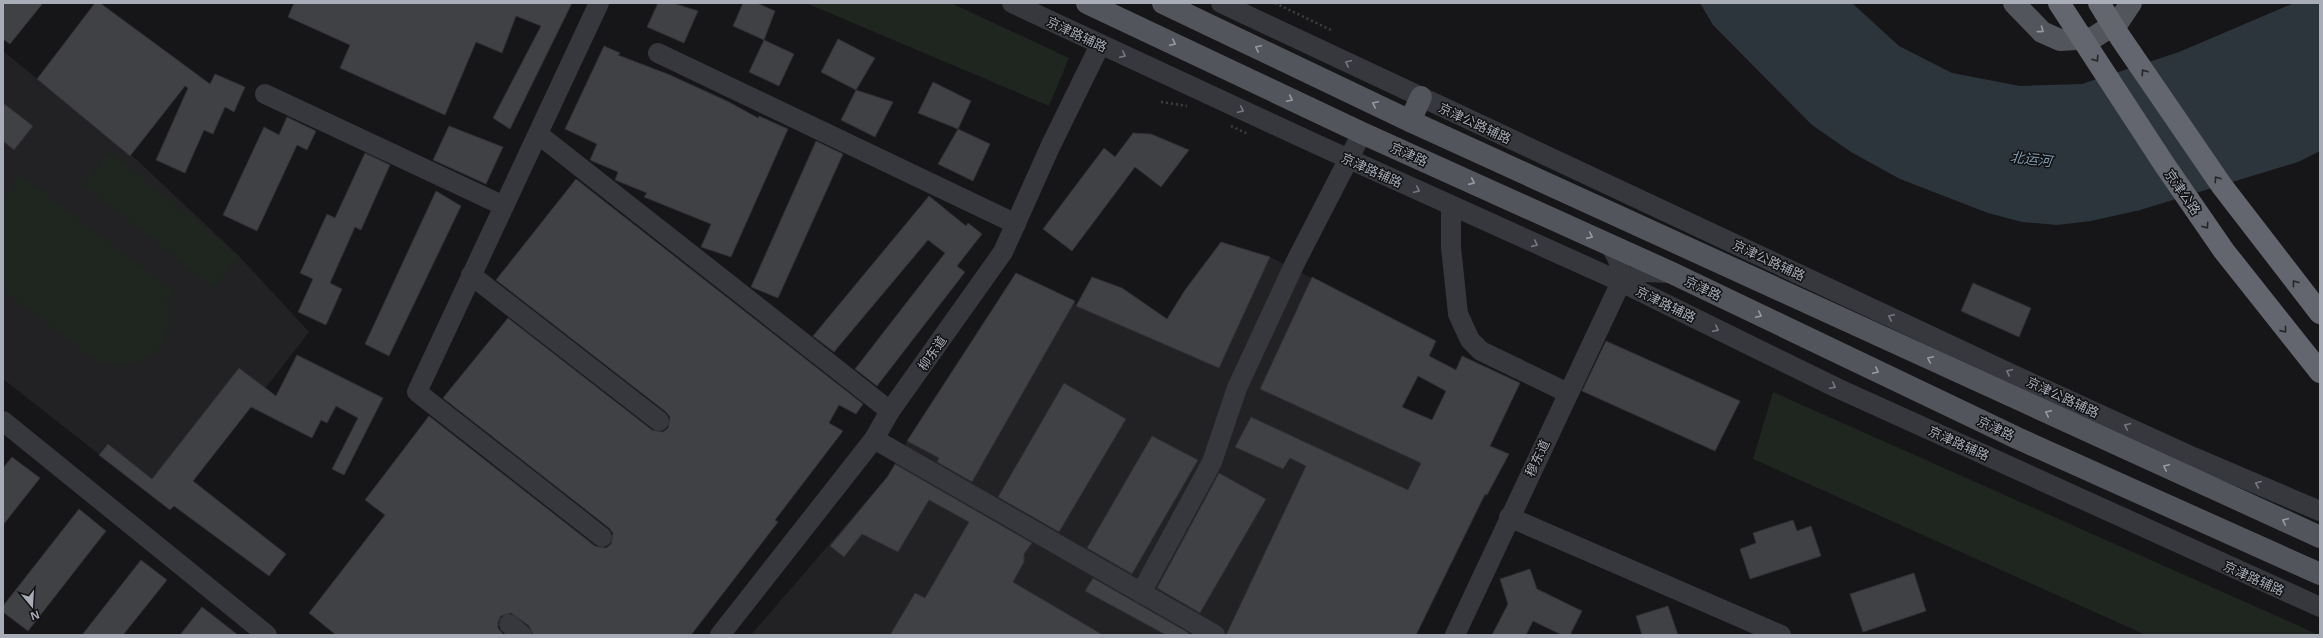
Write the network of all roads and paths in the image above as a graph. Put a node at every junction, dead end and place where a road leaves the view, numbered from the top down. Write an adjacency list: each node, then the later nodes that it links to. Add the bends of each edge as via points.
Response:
1 (599, 3): 17 (street)
2 (1012, 3): 12 (street, 京津路辅路)
3 (1087, 3): 18 (main road, 京津路, one-way to 18)
4 (1163, 3): 16 (main road, one-way to 4)
5 (1221, 3): 15 (street, 京津公路辅路, one-way to 5)
6 (1275, 3): 11 (path)
7 (2014, 3): 10 (main road, one-way to 10, via 2042,32 2060,40 2093,38 2120,21)
8 (2059, 3): 27 (highway, 京津公路, one-way to 27, via 2224,251)
9 (2099, 3): 26 (highway, one-way to 9, via 2222,186)
10 (2131, 3)
11 (1333, 31)
12 (1100, 45): 18 (street, 京津路辅路, one-way to 18, via 1318,145); 21 (street, 柳东道)
13 (658, 53): 21 (street)
14 (265, 94): 19 (street)
15 (1421, 97): 16 (main road); 33 (street, 京津公路辅路, one-way to 15, via 2193,457)
16 (1410, 121): 36 (main road, one-way to 16)
17 (538, 134): 19 (street); 29 (street)
18 (1355, 145): 20 (street, 京津路辅路, one-way to 20); 22 (main road, 京津路, one-way to 22, via 1385,143); 38 (street, via 1295,263 1237,388 1212,462)
19 (504, 206): 24 (street)
20 (1451, 206): 25 (street, 京津路辅路, one-way to 25); 28 (street, via 1451,247 1458,314 1470,340 1481,351)
21 (1016, 224): 29 (street, 柳东道, via 1003,252)
22 (1610, 245): 23 (main road, 京津路); 25 (street, via 1619,259)
23 (1672, 274): 25 (street, via 1645,272); 37 (main road, 京津路, one-way to 37, via 2017,438)
24 (472, 275): 31 (street); 35 (street, via 416,392)
25 (1622, 282): 28 (street, 穆东道); 39 (street, 京津路辅路, one-way to 39, via 1837,388)
26 (2320, 313)
27 (2320, 372)
28 (1568, 393): 34 (street, 穆东道)
29 (890, 412): 32 (street, 柳东道)
30 (3, 421): 40 (street)
31 (659, 421)
32 (874, 438): 38 (street); 41 (street, 柳东道)
33 (2320, 511)
34 (1509, 517): 43 (street, 穆东道); 44 (street)
35 (602, 537)
36 (2320, 537)
37 (2320, 574)
38 (1141, 593): 42 (street)
39 (2320, 607)
40 (267, 635)
41 (720, 635)
42 (1215, 635)
43 (1454, 635)
44 (1781, 635)

